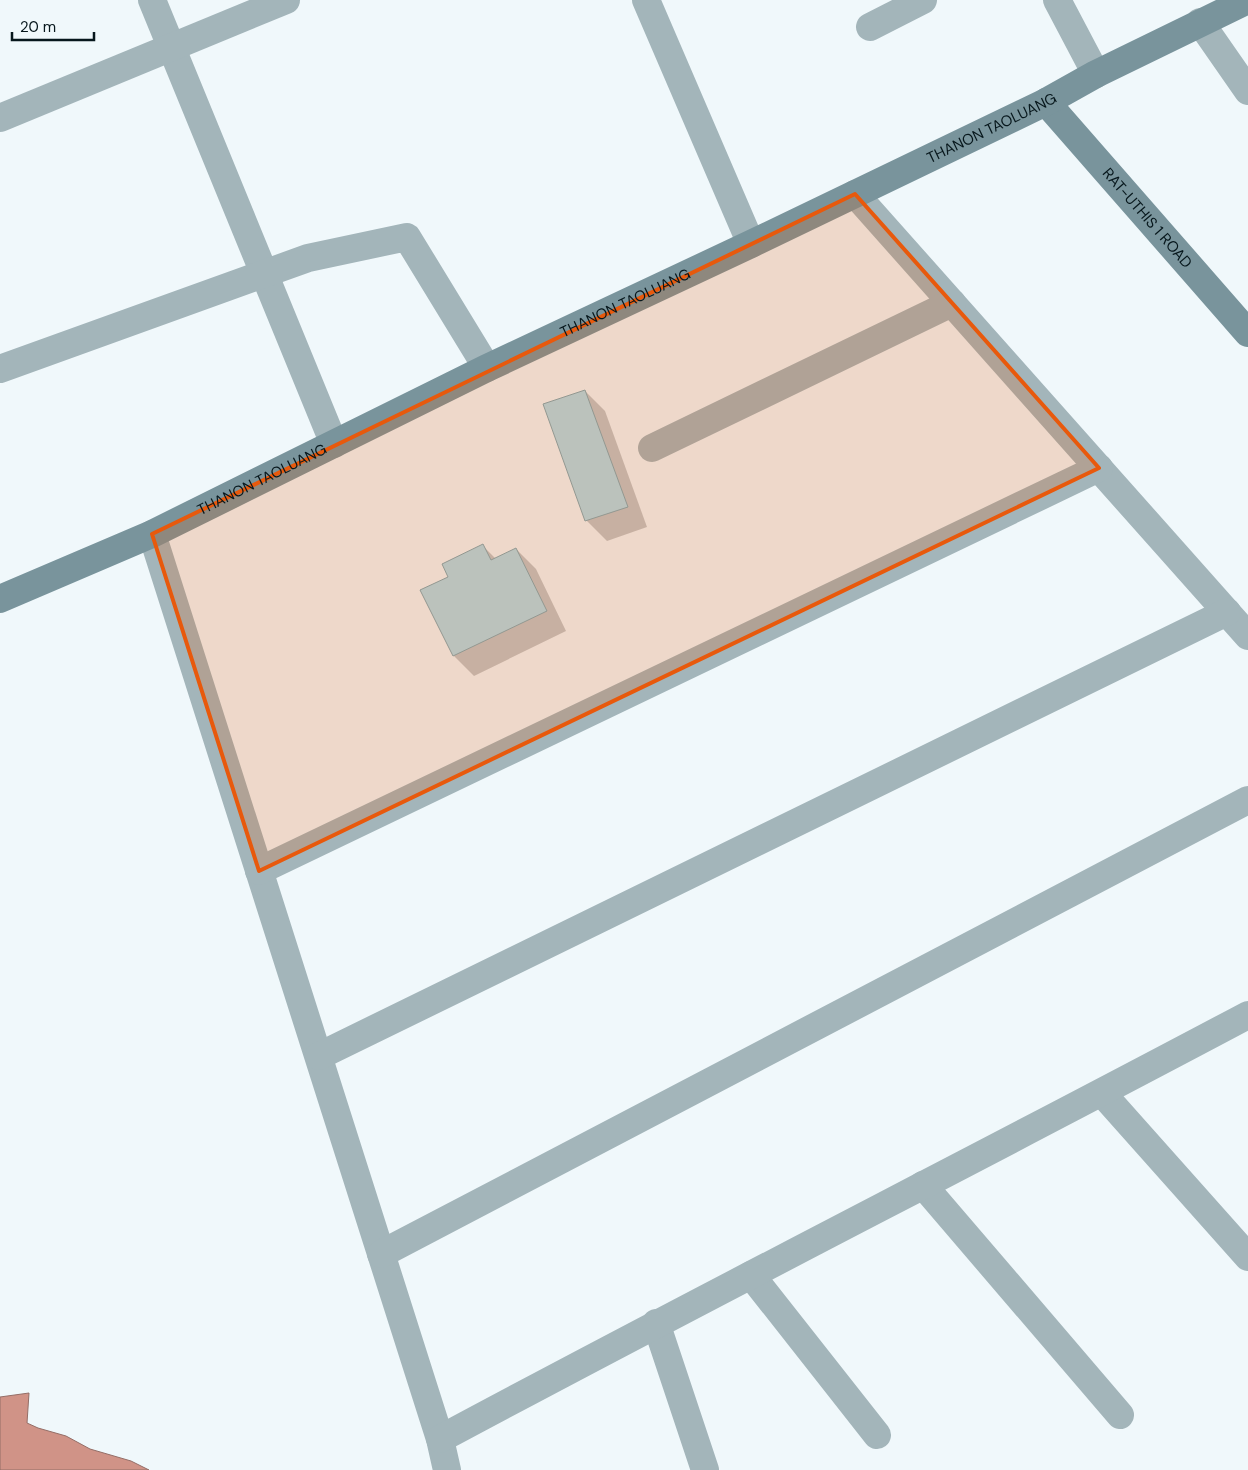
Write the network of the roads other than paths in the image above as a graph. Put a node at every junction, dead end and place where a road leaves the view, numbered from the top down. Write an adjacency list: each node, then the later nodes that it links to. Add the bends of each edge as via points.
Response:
1 (152, 0): 9 (street)
2 (286, 0): 9 (street)
3 (646, 0): 15 (street)
4 (923, 0): 8 (street)
5 (1057, 0): 10 (street)
6 (1248, 0): 7 (street, THANON TAOLUANG)
7 (1200, 22): 10 (street, THANON TAOLUANG); 11 (street)
8 (870, 27)
9 (172, 47): 13 (street); 16 (street)
10 (1096, 74): 12 (street, THANON TAOLUANG)
11 (1248, 91)
12 (1046, 102): 14 (street, THANON TAOLUANG); 18 (street, RAT-UTHIS 1 ROAD)
13 (0, 118)
14 (855, 194): 15 (street, THANON TAOLUANG); 17 (street)
15 (751, 244): 19 (street, THANON TAOLUANG)
16 (264, 274): 19 (street, via 308,258 407,237); 20 (street); 21 (street)
17 (952, 302): 22 (street); 23 (street)
18 (1248, 333)
19 (488, 368): 21 (street, THANON TAOLUANG)
20 (0, 370)
21 (334, 444): 24 (street, THANON TAOLUANG)
22 (652, 448)
23 (1099, 468): 26 (street); 29 (street)
24 (152, 534): 25 (street, THANON TAOLUANG); 29 (street)
25 (0, 599)
26 (1227, 612): 27 (street); 31 (street)
27 (1248, 636)
28 (1248, 800): 34 (street)
29 (260, 871): 31 (street)
30 (1248, 1015): 32 (street)
31 (318, 1056): 34 (street)
32 (1102, 1092): 33 (street); 35 (street)
33 (924, 1185): 36 (street); 38 (street)
34 (381, 1254): 40 (street)
35 (1248, 1258)
36 (751, 1276): 37 (street); 39 (street)
37 (656, 1323): 40 (street); 42 (street)
38 (1120, 1415)
39 (877, 1435)
40 (440, 1439): 41 (street)
41 (448, 1470)
42 (705, 1470)

